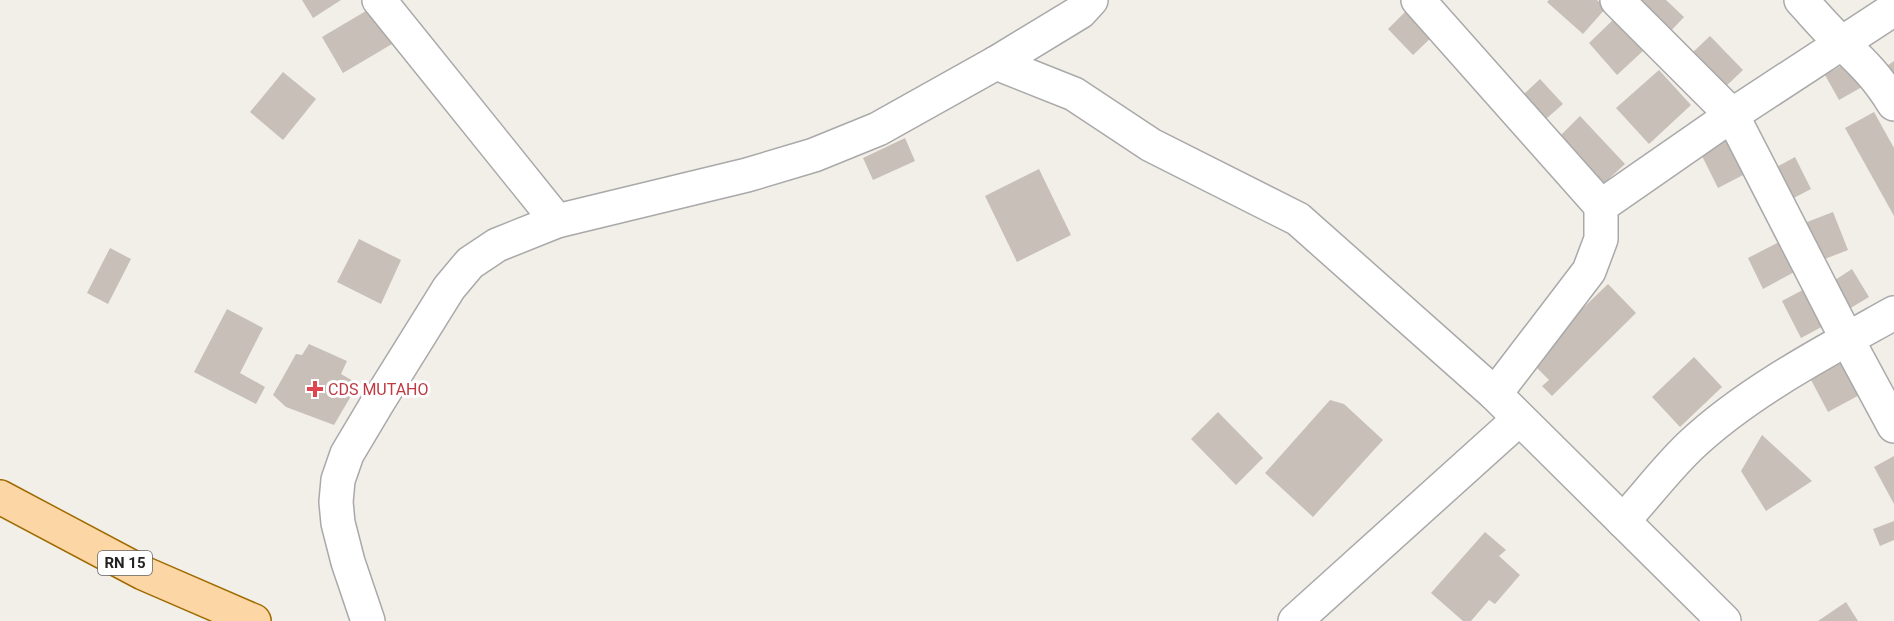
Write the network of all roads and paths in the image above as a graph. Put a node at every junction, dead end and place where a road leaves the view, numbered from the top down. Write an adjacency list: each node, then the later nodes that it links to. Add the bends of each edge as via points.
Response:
1 (379, 0): 12 (street)
2 (1091, 0): 8 (street, via 1080,12)
3 (1617, 0): 10 (street)
4 (1801, 0): 7 (street)
5 (1426, 2): 11 (street)
6 (1894, 9): 7 (street)
7 (1842, 44): 9 (street, via 1882,84); 10 (street)
8 (996, 63): 12 (street, via 878,129 814,155); 15 (street, via 1074,94 1150,145 1298,219)
9 (1894, 104)
10 (1732, 115): 11 (street); 14 (street)
11 (1601, 206): 15 (street, via 1601,239 1589,271)
12 (557, 221): 21 (street, via 497,245 471,262 449,288 347,454 338,480 338,523)
13 (1894, 313): 14 (street)
14 (1847, 339): 17 (street); 19 (street, via 1728,414 1690,446)
15 (1495, 394): 16 (street)
16 (1519, 419): 19 (street); 22 (street)
17 (1894, 426)
18 (0, 497): 20 (main road, RN 15, via 143,573)
19 (1623, 521): 23 (street)
20 (254, 621)
21 (368, 621)
22 (1295, 621)
23 (1724, 621)

